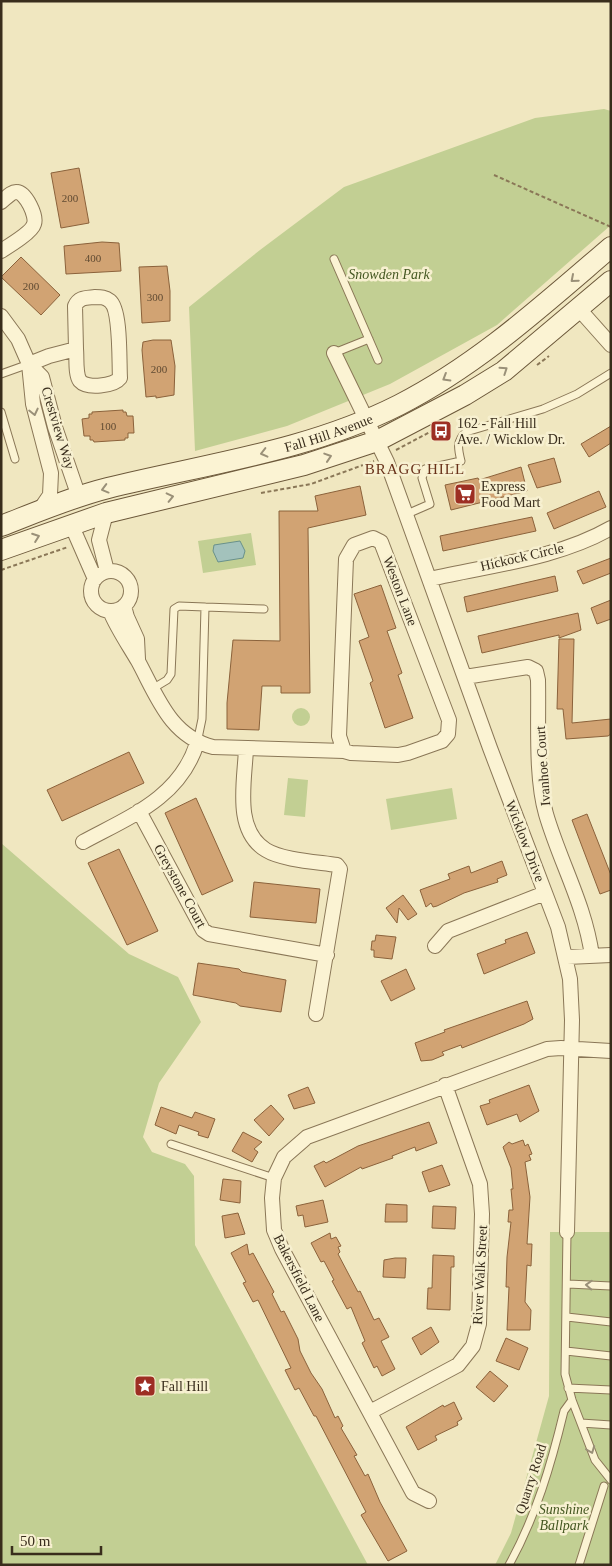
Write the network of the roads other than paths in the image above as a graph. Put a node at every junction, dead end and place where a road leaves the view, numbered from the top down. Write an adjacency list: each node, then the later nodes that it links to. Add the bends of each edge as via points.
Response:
1 (1, 202): 3 (street, via 18,192 36,218 33,228)
2 (611, 247): 17 (main road, Fall Hill Avenue, one-way to 17, via 485,352 450,376)
3 (1, 251)
4 (334, 259): 8 (lane)
5 (611, 281): 6 (main road, Fall Hill Avenue)
6 (579, 309): 9 (street); 18 (main road, Fall Hill Avenue, one-way to 6, via 504,371)
7 (1, 316): 13 (street, Crestview Way, via 18,339)
8 (369, 339): 11 (lane); 12 (lane)
9 (611, 345)
10 (76, 350): 10 (street, via 77,301 103,297 109,300 116,312 120,378 111,385 80,381); 13 (street)
11 (334, 354): 17 (street)
12 (378, 360)
13 (29, 364): 15 (lane); 20 (street, Crestview Way, via 42,377); 21 (street, Crestview Way, one-way to 21, via 33,404 52,478 48,499)
14 (611, 373): 23 (lane, via 549,406 461,436 458,444 461,461 425,469 422,478 430,504)
15 (1, 374)
16 (1, 412): 19 (lane)
17 (366, 419): 18 (street, Wicklow Drive); 20 (main road, Fall Hill Avenue, one-way to 20, via 266,452)
18 (377, 441): 22 (main road, Fall Hill Avenue, one-way to 18, via 304,465); 23 (street, Wicklow Drive)
19 (15, 459)
20 (79, 496): 21 (main road, Fall Hill Avenue); 24 (main road)
21 (38, 512): 25 (main road, Fall Hill Avenue)
22 (106, 513): 24 (main road, Fall Hill Avenue); 28 (street, via 100,540)
23 (407, 514): 30 (street, Wicklow Drive)
24 (71, 524): 27 (main road, Fall Hill Avenue, one-way to 24); 29 (street, Weston Lane)
25 (1, 526)
26 (611, 528): 30 (street, Hickock Circle, via 557,551)
27 (1, 550)
28 (107, 571): 29 (street); 31 (street, via 120,573 129,582 131,595)
29 (95, 579): 34 (street, Weston Lane, via 92,596 99,606)
30 (430, 579): 36 (street, Wicklow Drive)
31 (124, 606): 34 (street); 35 (street, Weston Lane, via 137,639)
32 (205, 607): 33 (lane); 37 (lane, via 178,606 174,609 171,674 168,680); 38 (lane, via 202,719)
33 (264, 610)
34 (110, 611): 35 (street, Weston Lane)
35 (138, 662): 37 (street, Weston Lane)
36 (465, 677): 43 (street, Wicklow Drive); 47 (street, Ivanhoe Court, via 528,667 536,671 541,781 546,813 581,906)
37 (152, 689): 38 (street, Weston Lane, via 168,716)
38 (197, 743): 39 (street, Weston Lane); 41 (street, via 187,768 176,783 166,794)
39 (246, 748): 40 (street, Weston Lane); 46 (street, via 244,810 251,834 264,850 337,865 340,869)
40 (344, 750): 40 (street, Weston Lane, via 398,755 442,741 448,734 449,720 382,542 373,538 354,546 346,559 339,736)
41 (139, 811): 42 (street); 46 (street, Greystone Court, via 203,930 209,934)
42 (83, 842)
43 (545, 894): 44 (street, via 448,931); 48 (street, Wicklow Drive)
44 (436, 946)
45 (611, 954): 47 (street)
46 (327, 955): 49 (street)
47 (592, 956): 48 (street)
48 (567, 957): 50 (street, Wicklow Drive)
49 (316, 1014)
50 (572, 1048): 51 (street, Bakersfield Lane); 52 (street, Bakersfield Lane, via 543,1050); 55 (street, Wicklow Drive)
51 (611, 1051)
52 (445, 1085): 54 (street, Bakersfield Lane, via 307,1137 284,1157); 65 (street, River Walk Street, via 480,1184 479,1324 473,1346 458,1365)
53 (171, 1144): 54 (lane)
54 (274, 1178): 65 (street, Bakersfield Lane, via 274,1230)
55 (567, 1232): 56 (lane, Wicklow Drive)
56 (568, 1284): 57 (lane, one-way to 56); 58 (lane, Wicklow Drive)
57 (611, 1286)
58 (567, 1317): 59 (lane); 60 (lane, Wicklow Drive)
59 (611, 1322)
60 (566, 1351): 61 (lane); 62 (lane, Wicklow Drive)
61 (611, 1356)
62 (568, 1388): 63 (lane); 64 (lane, Wicklow Drive)
63 (611, 1390)
64 (572, 1400): 66 (lane, Wicklow Drive); 71 (lane, Quarry Road, via 564,1411 539,1501)
65 (370, 1412): 70 (street, Bakersfield Lane, via 413,1493)
66 (581, 1423): 67 (lane); 68 (lane, Wicklow Drive, one-way to 68, via 595,1460)
67 (611, 1425)
68 (611, 1480)
69 (604, 1486): 72 (lane)
70 (429, 1501)
71 (509, 1565)
72 (578, 1565)

